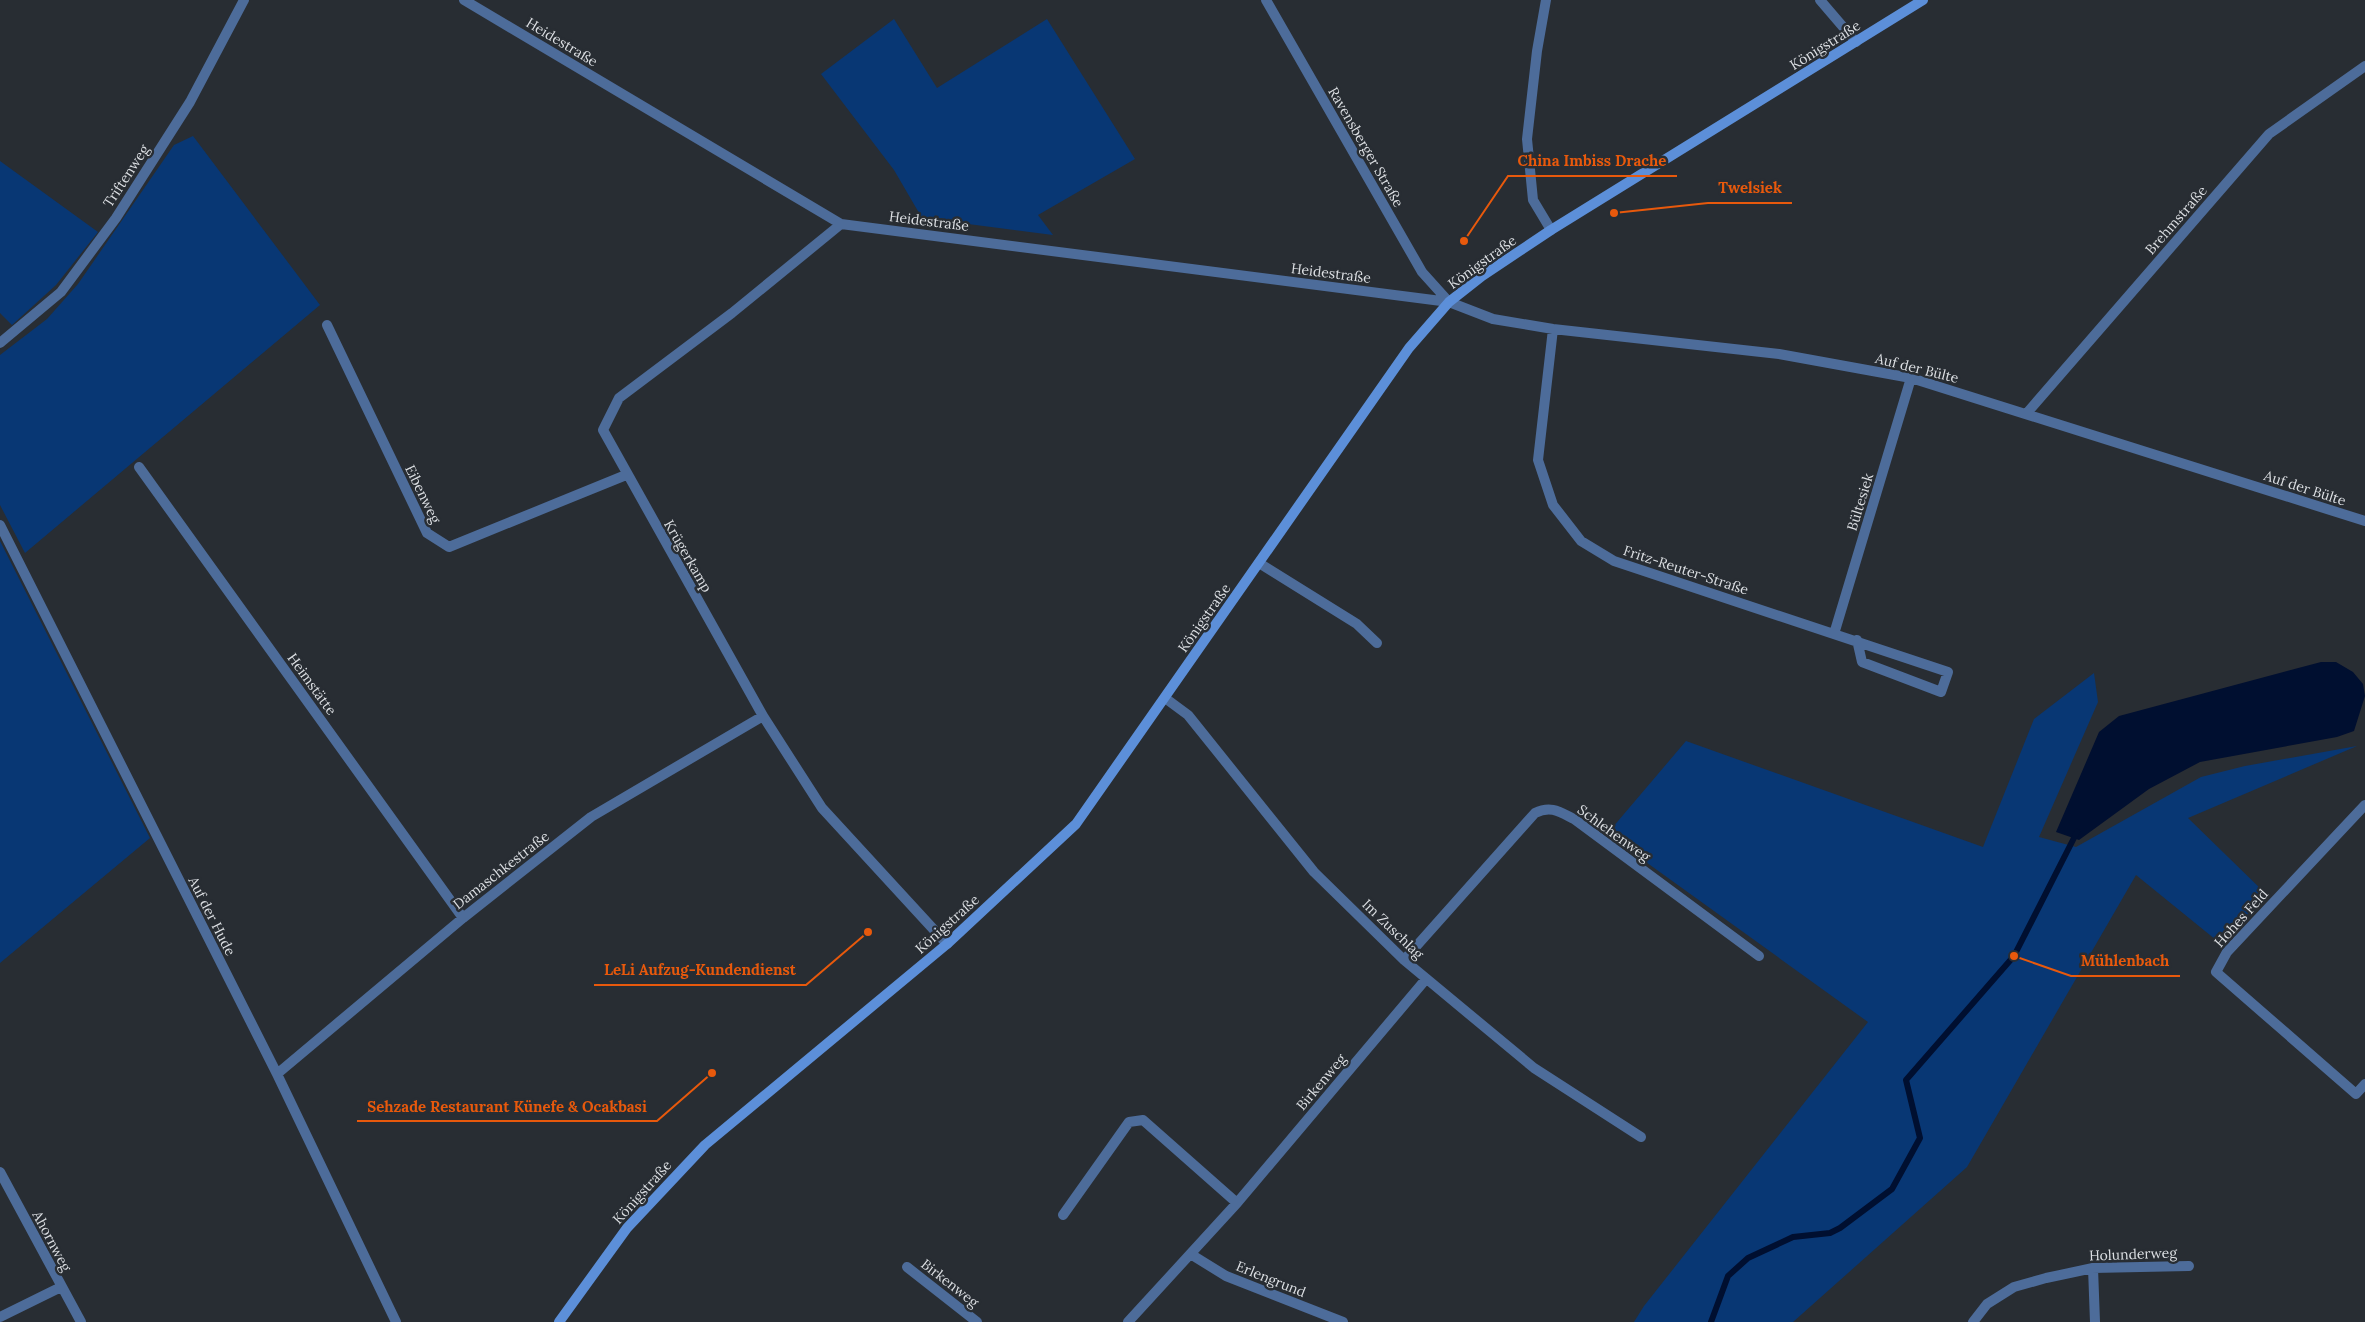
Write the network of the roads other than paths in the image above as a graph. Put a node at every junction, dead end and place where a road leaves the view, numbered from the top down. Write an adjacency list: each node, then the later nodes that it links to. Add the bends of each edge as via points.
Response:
1 (244, 0): 14 (street, Triftenweg, via 190,102 116,218 62,292)
2 (464, 0): 9 (street, Heidestraße)
3 (1266, 0): 11 (street, Ravensberger Straße, via 1422,272)
4 (1546, 0): 10 (street, via 1527,139 1533,200)
5 (1820, 0): 7 (street)
6 (1923, 0): 7 (main road, Königstraße)
7 (1856, 42): 10 (main road, Königstraße)
8 (2365, 66): 16 (street, Brehmstraße, via 2269,134)
9 (841, 224): 11 (street, Heidestraße); 18 (street, Krügerkamp, via 732,313 619,398 602,430)
10 (1552, 230): 11 (main road, Königstraße)
11 (1449, 302): 13 (street, Auf der Bülte, via 1493,318); 21 (main road, Königstraße, via 1409,348)
12 (327, 325): 18 (street, Eibenweg, via 426,533 449,547)
13 (1553, 329): 15 (street, Auf der Bülte, via 1779,354); 22 (street, Fritz-Reuter-Straße, via 1538,460 1553,505 1581,541 1614,561)
14 (0, 343)
15 (1911, 378): 16 (street, Auf der Bülte); 22 (street, Bültesiek)
16 (2027, 413): 19 (street, Auf der Bülte)
17 (139, 467): 28 (street, Heimstätte)
18 (626, 475): 26 (street, Krügerkamp)
19 (2365, 521)
20 (0, 524): 33 (street, Auf der Hude)
21 (1259, 563): 24 (street, via 1357,624); 25 (main road, Königstraße)
22 (1834, 634): 23 (street, Fritz-Reuter-Straße)
23 (1857, 640): 23 (street, Fritz-Reuter-Straße, via 1948,672 1941,692 1862,662)
24 (1377, 643)
25 (1165, 698): 29 (main road, Königstraße, via 1076,824); 31 (street, Im Zuschlag, via 1188,715 1314,872)
26 (763, 716): 28 (street, Damaschkestraße, via 591,817); 29 (street, Krügerkamp, via 822,808)
27 (2365, 805): 34 (street, Hohes Feld, via 2227,952 2216,972 2356,1094)
28 (463, 918): 33 (street, Damaschkestraße)
29 (947, 944): 47 (main road, Königstraße, via 705,1145 627,1228)
30 (1759, 956): 31 (street, Schlehenweg, via 1574,819 1554,809 1544,808 1535,813)
31 (1404, 960): 32 (street, Im Zuschlag)
32 (1426, 980): 35 (street, Im Zuschlag, via 1534,1068); 37 (street, Birkenweg)
33 (277, 1074): 46 (street, Auf der Hude)
34 (2365, 1084)
35 (1642, 1137)
36 (0, 1172): 43 (street, Ahornweg)
37 (1237, 1203): 38 (street, via 1143,1120 1129,1122); 39 (street, Birkenweg)
38 (1063, 1215)
39 (1192, 1255): 49 (street, Birkenweg); 50 (street, Erlengrund, via 1226,1276)
40 (906, 1266): 48 (street, Birkenweg)
41 (2189, 1266): 42 (street, Holunderweg)
42 (2093, 1268): 51 (street, Holunderweg, via 2014,1287 1987,1304); 52 (street)
43 (61, 1287): 44 (street); 45 (street, Ahornweg)
44 (0, 1317)
45 (81, 1322)
46 (396, 1322)
47 (559, 1322)
48 (977, 1322)
49 (1128, 1322)
50 (1343, 1322)
51 (1973, 1322)
52 (2096, 1322)

